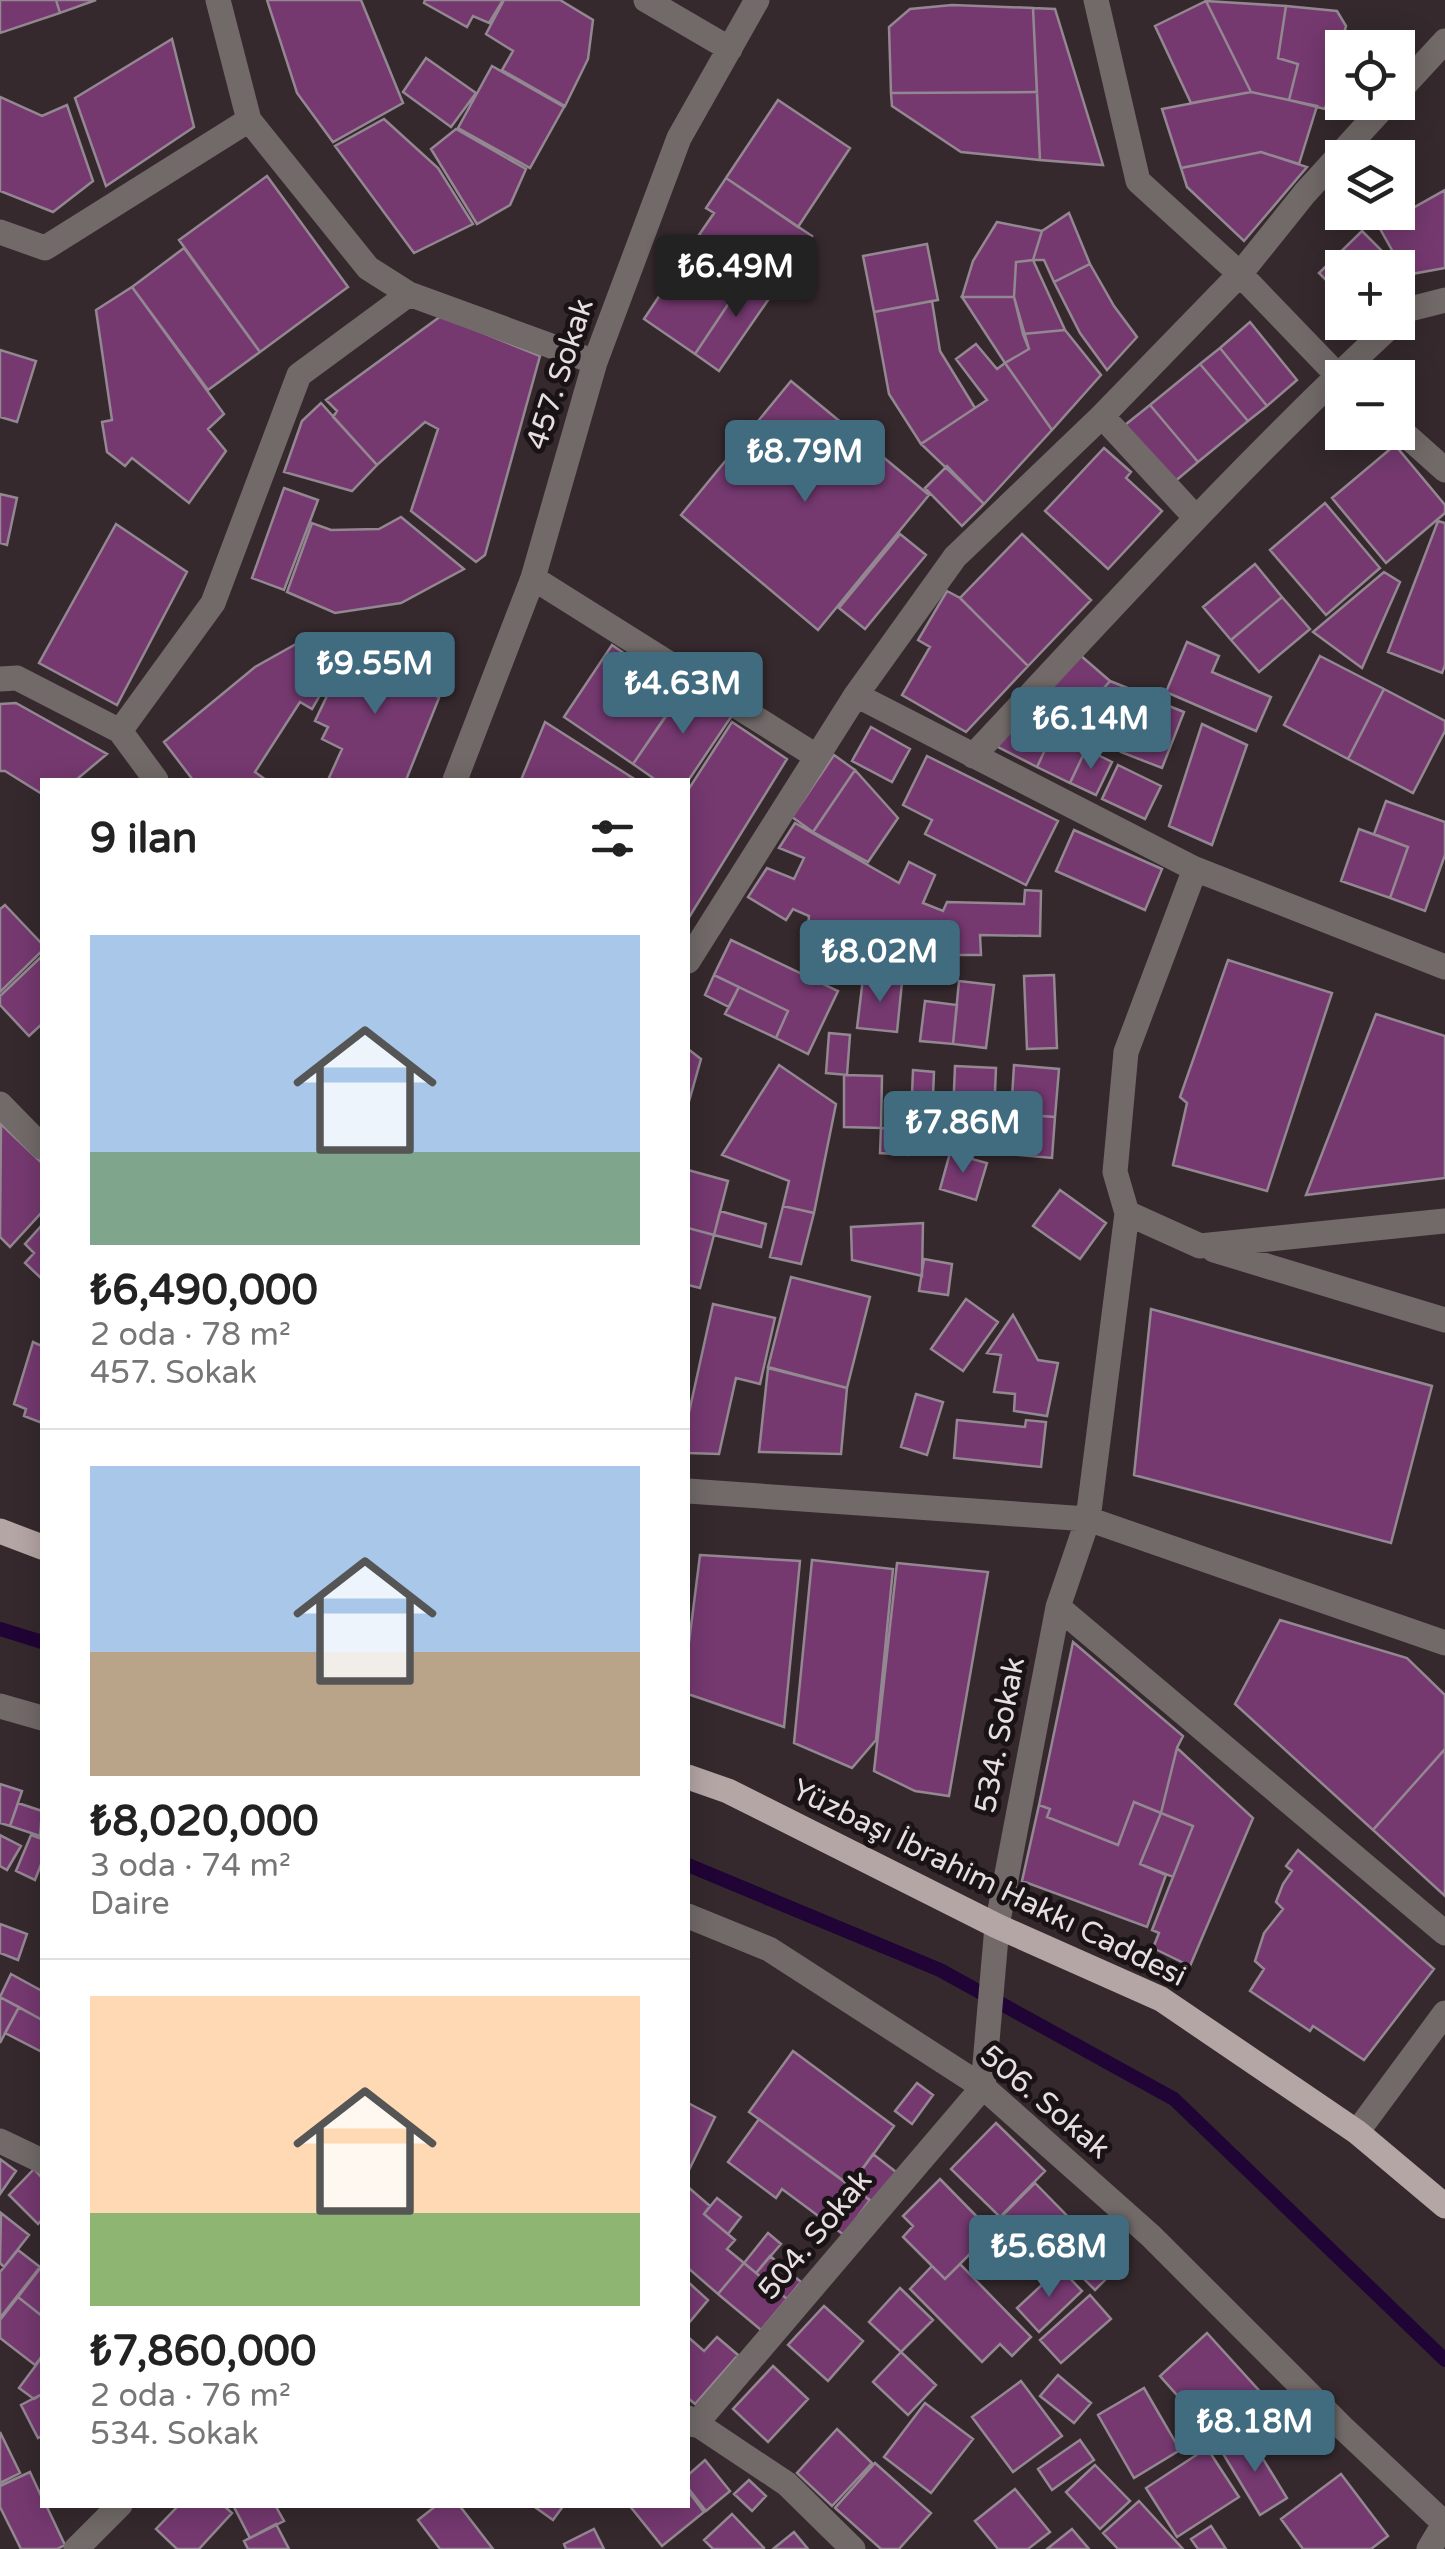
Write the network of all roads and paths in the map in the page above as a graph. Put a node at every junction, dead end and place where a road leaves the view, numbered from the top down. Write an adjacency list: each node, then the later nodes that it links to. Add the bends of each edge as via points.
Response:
1 (218, 0): 8 (street)
2 (646, 0): 6 (street)
3 (757, 0): 6 (street, 457. Sokak)
4 (1096, 0): 11 (street, via 1138,181)
5 (1445, 42): 7 (street)
6 (730, 49): 17 (street, 457. Sokak, via 679,138)
7 (1415, 74)
8 (249, 120): 10 (street, via 46,248); 12 (street, via 368,268)
9 (1372, 120): 11 (street)
10 (0, 232)
11 (1240, 274): 18 (street); 20 (street)
12 (408, 294): 17 (street); 27 (street, via 299,375 214,603)
13 (1445, 300): 14 (street)
14 (1415, 308)
15 (1377, 340): 16 (street)
16 (1357, 360)
17 (595, 362): 24 (street, 457. Sokak)
18 (1325, 362)
19 (1325, 392): 23 (street)
20 (1102, 416): 23 (street); 26 (street, via 954,557)
21 (1415, 443): 22 (street)
22 (1445, 470)
23 (1196, 518): 29 (street)
24 (533, 578): 28 (street); 31 (street, 457. Sokak)
25 (0, 679): 27 (street, via 16,678)
26 (856, 694): 28 (street); 29 (street)
27 (120, 731): 30 (street)
28 (816, 756): 33 (street)
29 (972, 756): 32 (street)
30 (155, 778)
31 (456, 778)
32 (1195, 870): 34 (street); 37 (street, via 1126,1052 1115,1172)
33 (690, 958)
34 (1445, 966)
35 (0, 1104): 36 (street)
36 (40, 1145)
37 (1127, 1213): 39 (street); 42 (street, 534. Sokak)
38 (1445, 1221): 39 (street)
39 (1200, 1246): 40 (street)
40 (1445, 1320)
41 (690, 1491): 42 (street)
42 (1088, 1519): 45 (street, 534. Sokak); 46 (street)
43 (0, 1531): 44 (main road)
44 (40, 1547)
45 (1058, 1607): 51 (street, 534. Sokak); 52 (street)
46 (1445, 1643)
47 (0, 1706): 48 (street)
48 (40, 1717)
49 (690, 1778): 51 (main road, Yüzbaşı İbrahim Hakkı Caddesi, via 728,1790)
50 (690, 1917): 54 (street, 506. Sokak, via 769,1949)
51 (996, 1926): 54 (street, 534. Sokak); 55 (main road, Yüzbaşı İbrahim Hakkı Caddesi, via 1161,1999)
52 (1445, 1933)
53 (1445, 2014): 55 (street)
54 (983, 2086): 59 (street, 504. Sokak); 61 (street, 506. Sokak, via 1151,2236)
55 (1357, 2132): 58 (main road, Yüzbaşı İbrahim Hakkı Caddesi)
56 (0, 2141): 57 (street)
57 (40, 2160)
58 (1445, 2206)
59 (692, 2421): 63 (street, via 787,2484)
60 (117, 2508): 62 (street)
61 (1445, 2524): 64 (street)
62 (76, 2549)
63 (853, 2549)
64 (1430, 2549)

